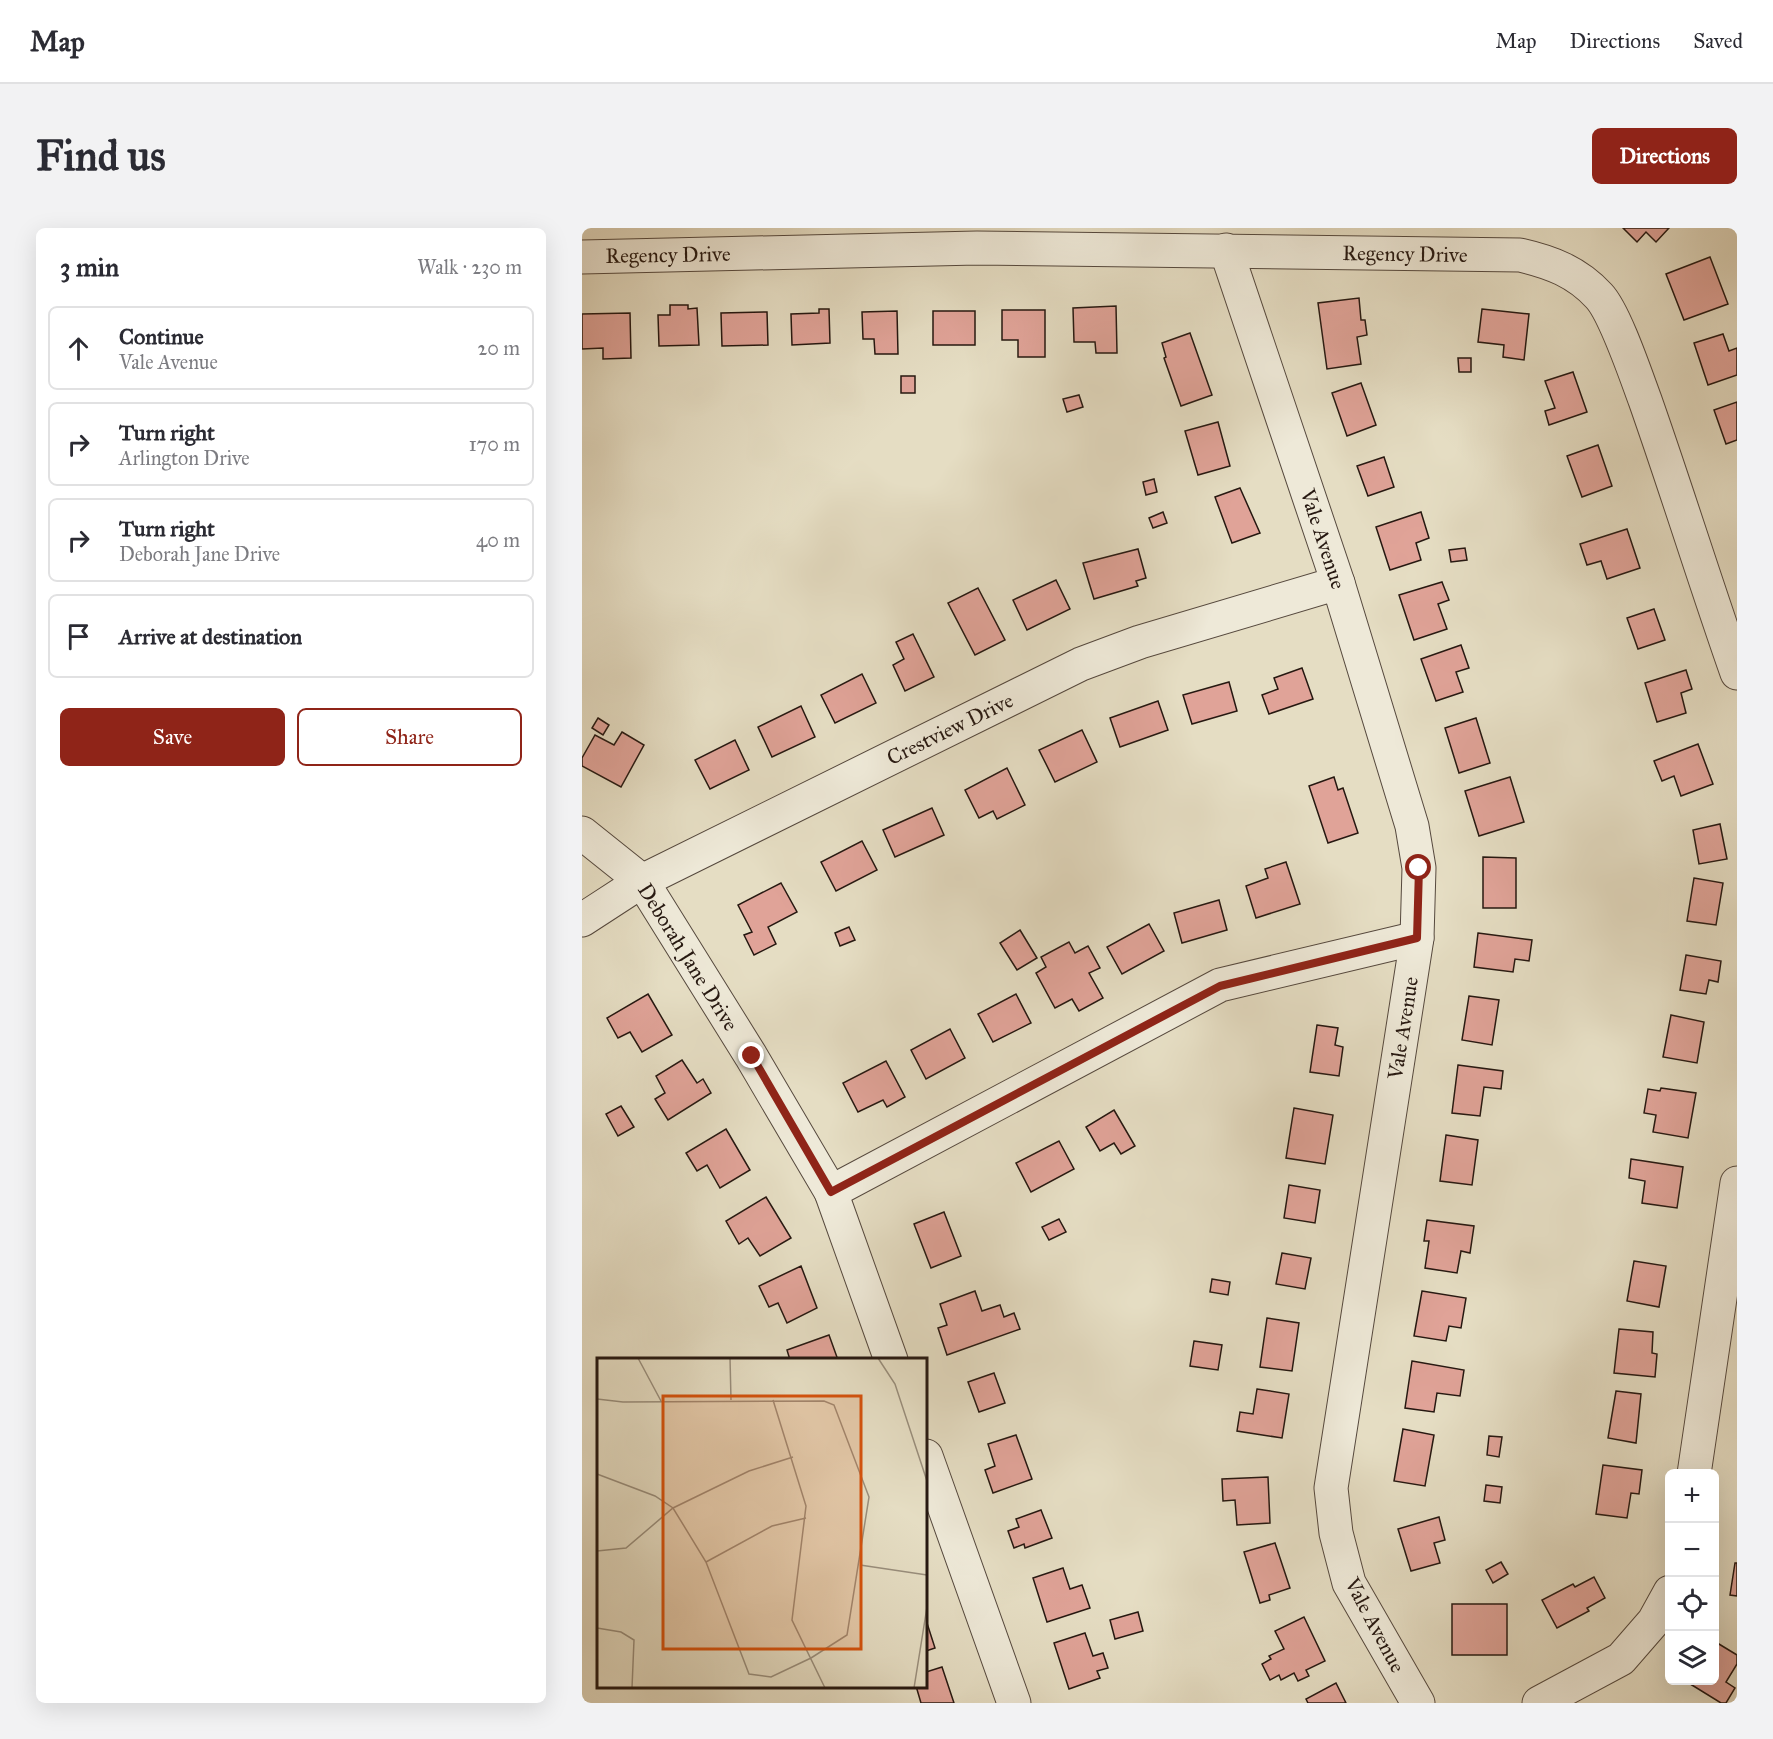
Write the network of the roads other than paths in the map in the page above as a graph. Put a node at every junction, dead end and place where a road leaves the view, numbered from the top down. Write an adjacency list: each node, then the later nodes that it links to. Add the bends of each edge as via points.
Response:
1 (977, 238): 2 (street, Regency Drive); 3 (street, Regency Drive)
2 (1226, 250): 4 (street, Vale Avenue); 5 (street, Regency Drive, via 1520,255 1552,263 1582,279 1602,298 1629,357)
3 (582, 257)
4 (1338, 584): 7 (street, Crestview Drive, via 1140,642 1081,664); 9 (street, Vale Avenue, via 1412,826 1419,868)
5 (1737, 673)
6 (582, 833): 7 (street, Deborah Jane Drive)
7 (642, 881): 8 (street, Crestview Drive); 10 (street, Deborah Jane Drive, via 752,1056)
8 (582, 920)
9 (1417, 938): 10 (street, via 1220,986); 17 (street, Vale Avenue, via 1332,1488 1336,1533 1349,1583)
10 (831, 1192): 12 (street, Deborah Jane Drive)
11 (1736, 1203): 14 (street)
12 (891, 1358)
13 (927, 1459): 16 (street)
14 (1695, 1469)
15 (1665, 1601): 18 (street, via 1654,1621 1621,1659)
16 (1014, 1703)
17 (1418, 1703)
18 (1539, 1703)

